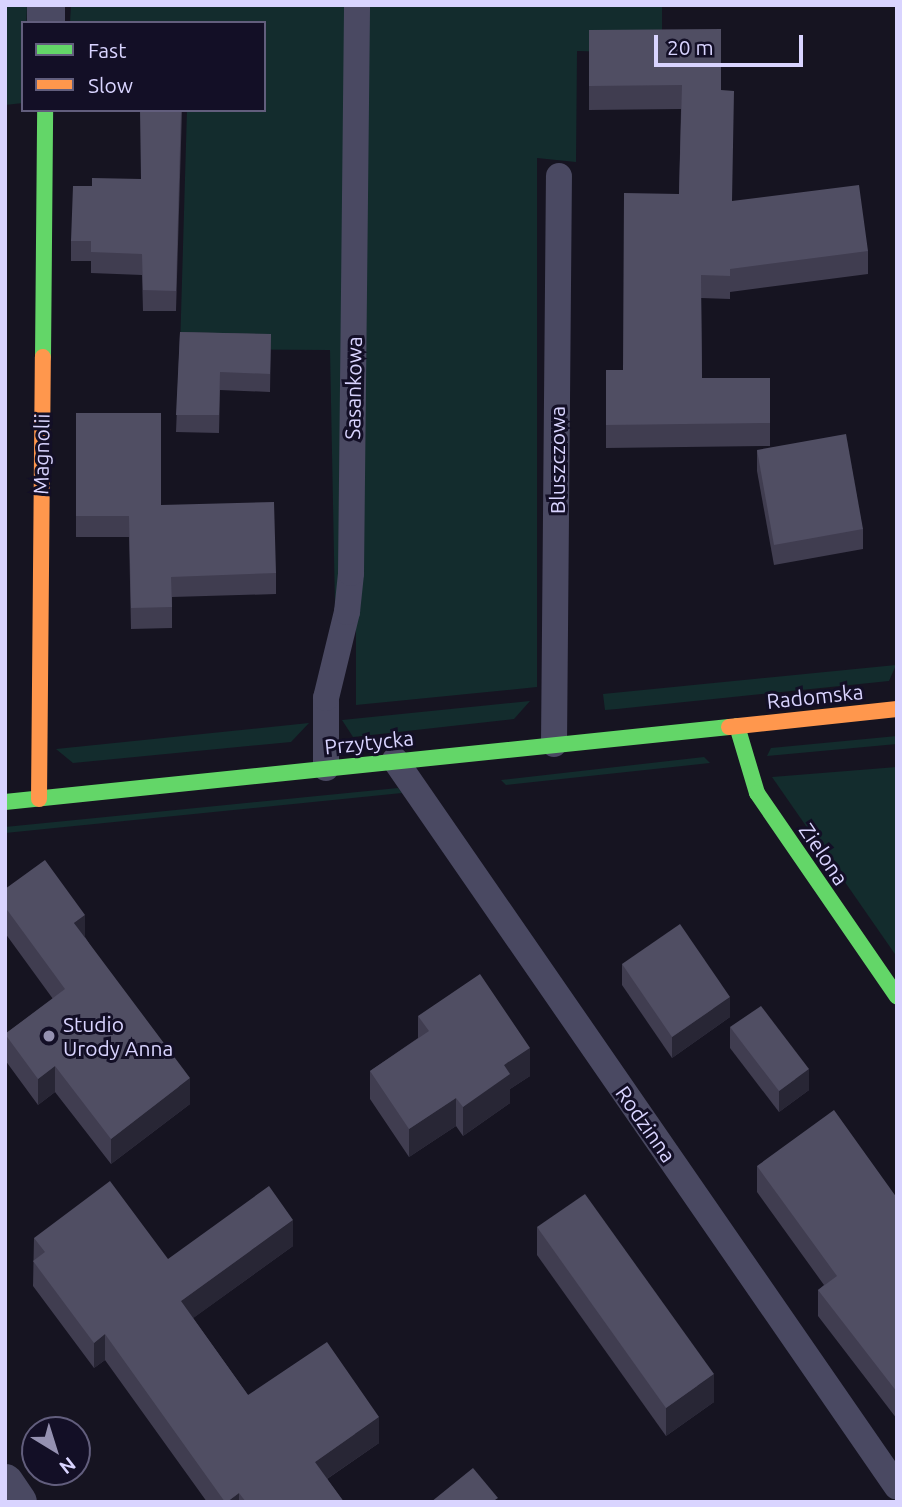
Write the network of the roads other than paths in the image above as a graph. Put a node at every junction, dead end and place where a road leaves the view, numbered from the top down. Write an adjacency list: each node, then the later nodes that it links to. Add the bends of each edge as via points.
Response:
1 (357, 5): 8 (lane, Sasankowa, via 351,573 347,612 326,698)
2 (45, 112): 9 (street, Magnolii)
3 (559, 176): 6 (lane, Bluszczowa)
4 (897, 709): 5 (street, Radomska)
5 (737, 726): 6 (street, Przytycka); 11 (street, Zielona, via 757,793)
6 (554, 744): 7 (street, Przytycka)
7 (396, 760): 8 (street, Przytycka); 13 (lane, Rodzinna)
8 (326, 768): 9 (street, Przytycka)
9 (39, 799): 10 (street, Przytycka)
10 (5, 802)
11 (897, 997)
12 (5, 1483): 14 (street)
13 (897, 1487)
14 (18, 1502)

